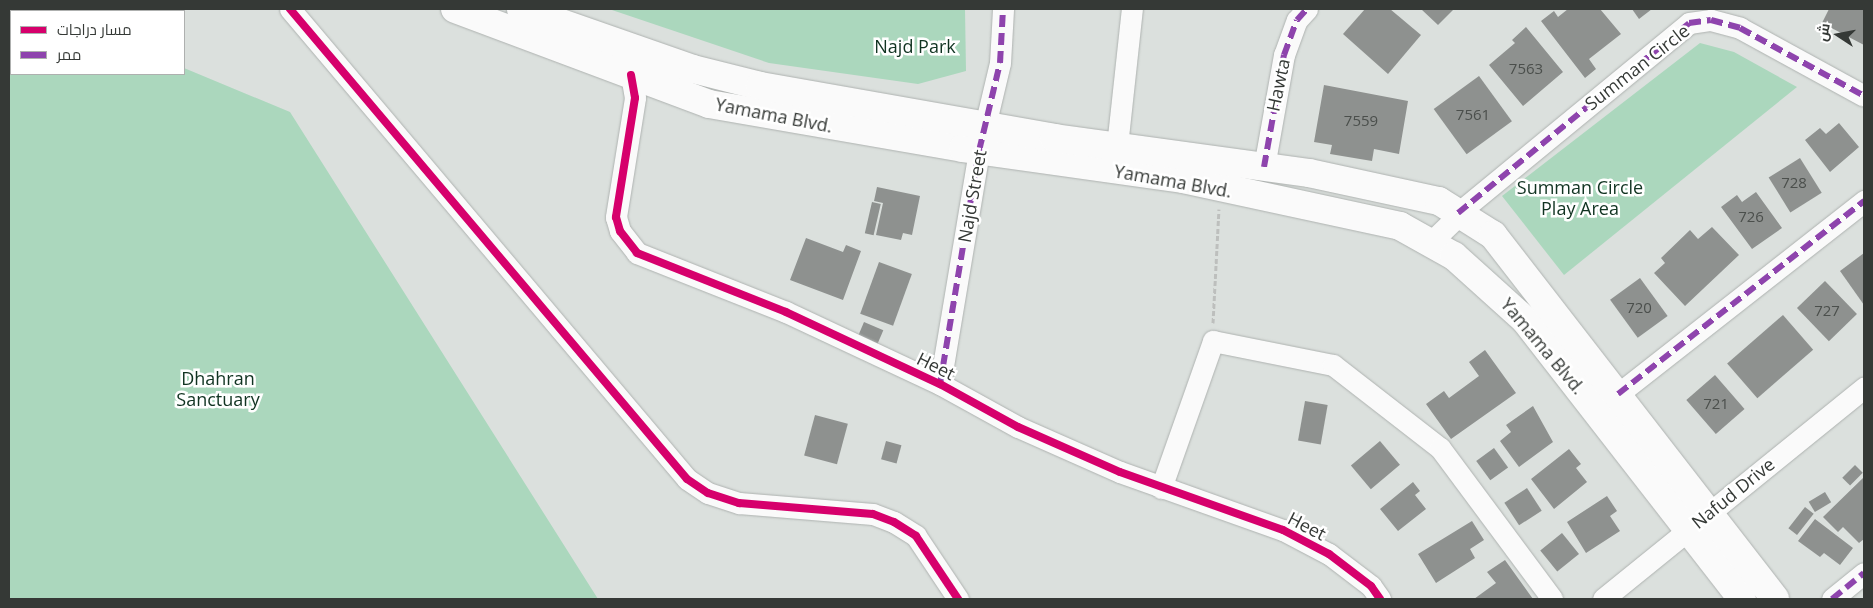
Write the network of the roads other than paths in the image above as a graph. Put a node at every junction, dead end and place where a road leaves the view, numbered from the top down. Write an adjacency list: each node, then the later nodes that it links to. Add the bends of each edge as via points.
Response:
1 (290, 9): 22 (street, via 687,478 708,492 739,503 873,514 894,522 916,536)
2 (454, 9): 7 (main road, Yamama Blvd.)
3 (521, 9): 9 (main road, Yamama Blvd., via 693,69)
4 (1002, 9): 9 (street, Najd Street, via 1000,63)
5 (1132, 9): 10 (street)
6 (1300, 12): 11 (street, Hawta, via 1284,55)
7 (631, 75): 9 (main road, Yamama Blvd., via 709,104); 15 (street, Heet, via 635,98 616,217 620,232 637,253 786,312)
8 (1864, 96): 13 (street, Summan Circle, via 1740,28 1710,20 1689,23)
9 (983, 138): 10 (main road, Yamama Blvd.); 14 (main road, Yamama Blvd., via 1400,226); 15 (street, Najd Street)
10 (1117, 146): 11 (main road, Yamama Blvd.)
11 (1264, 167): 13 (main road, Yamama Blvd., via 1439,201)
12 (1864, 201): 17 (street)
13 (1459, 214): 14 (street, Summan Circle); 17 (main road, Yamama Blvd., via 1493,236)
14 (1431, 242): 20 (main road, Yamama Blvd., via 1478,275 1526,320)
15 (940, 384): 18 (street, Heet, via 1018,427)
16 (1864, 388): 19 (street, Nafud Drive)
17 (1618, 394): 19 (main road, Yamama Blvd.)
18 (1161, 488): 23 (street, Heet, via 1283,530 1329,554 1371,586); 24 (street, via 1212,341 1333,364 1440,448)
19 (1709, 513): 20 (street, Nafud Drive); 27 (main road, Yamama Blvd.)
20 (1687, 530): 25 (street, Nafud Drive); 26 (main road, Yamama Blvd.)
21 (1864, 573): 28 (street)
22 (958, 599)
23 (1380, 599)
24 (1552, 599)
25 (1603, 599)
26 (1742, 599)
27 (1775, 599)
28 (1832, 599)

